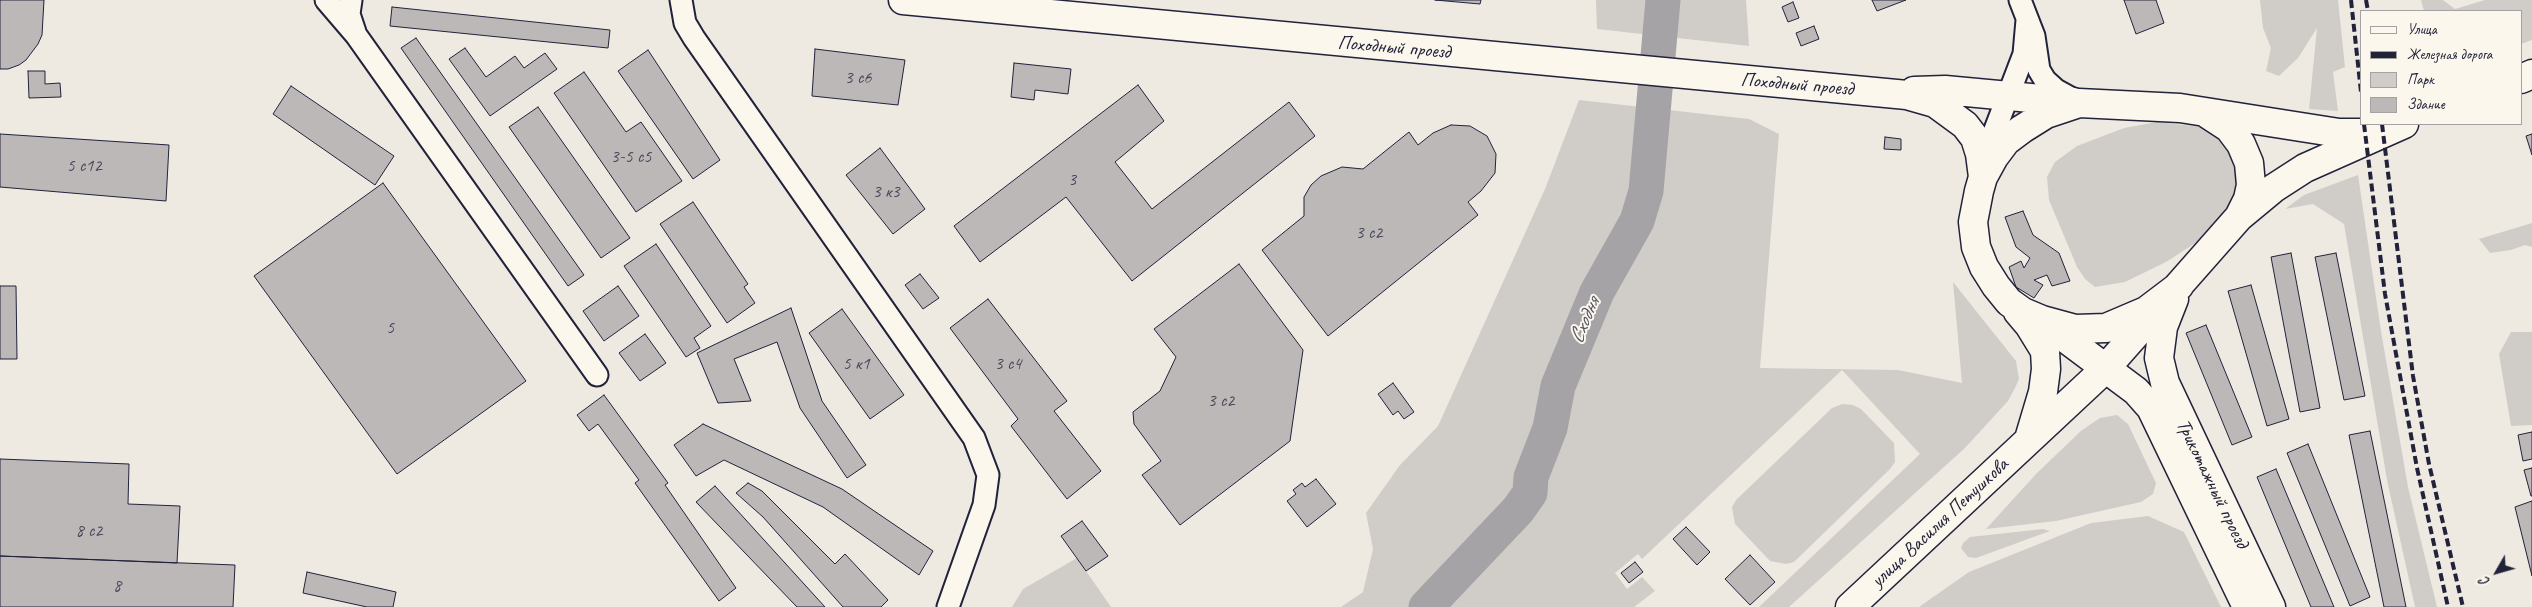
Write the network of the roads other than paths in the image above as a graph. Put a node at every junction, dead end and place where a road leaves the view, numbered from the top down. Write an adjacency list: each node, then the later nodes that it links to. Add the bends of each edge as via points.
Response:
1 (326, 0): 7 (street)
2 (351, 0): 7 (street, via 350,14)
3 (680, 0): 22 (street, via 685,23 694,38 974,438 988,475 984,505)
4 (903, 0): 8 (main road, Походный проезд)
5 (2020, 0): 6 (street)
6 (2027, 20): 9 (street, via 2024,54); 10 (street, via 2034,36 2039,70 2045,80)
7 (356, 35): 20 (street)
8 (1884, 93): 9 (main road, Походный проезд, via 1936,90); 14 (main road, Походный проезд, via 1935,103 1951,113 1975,138)
9 (2010, 95): 10 (main road, Походный проезд); 14 (street, via 1993,135)
10 (2079, 103): 11 (main road, Походный проезд); 14 (main road, via 2046,114 2022,129 2006,142)
11 (2200, 110): 13 (main road, Походный проезд, via 2339,133); 15 (main road, via 2229,128 2249,163 2250,192)
12 (2401, 125): 13 (main road)
13 (2379, 133): 15 (main road, via 2305,168 2274,188)
14 (1983, 177): 17 (main road, via 1974,222 1976,247 1984,267)
15 (2240, 217): 16 (main road)
16 (2180, 286): 18 (main road, via 2146,311 2106,328 2075,329); 19 (main road, улица Василия Петушкова); 25 (main road, Трикотажный проезд, via 2162,327 2159,358 2165,383)
17 (2009, 302): 18 (main road); 21 (main road, via 2045,351 2043,392)
18 (2042, 320): 19 (main road, Трикотажный проезд)
19 (2105, 369): 21 (main road, улица Василия Петушкова); 24 (main road, Трикотажный проезд, via 2136,390 2151,408)
20 (596, 375)
21 (2029, 439): 23 (main road, улица Василия Петушкова)
22 (948, 607)
23 (1850, 607)
24 (2247, 607)
25 (2271, 607)

